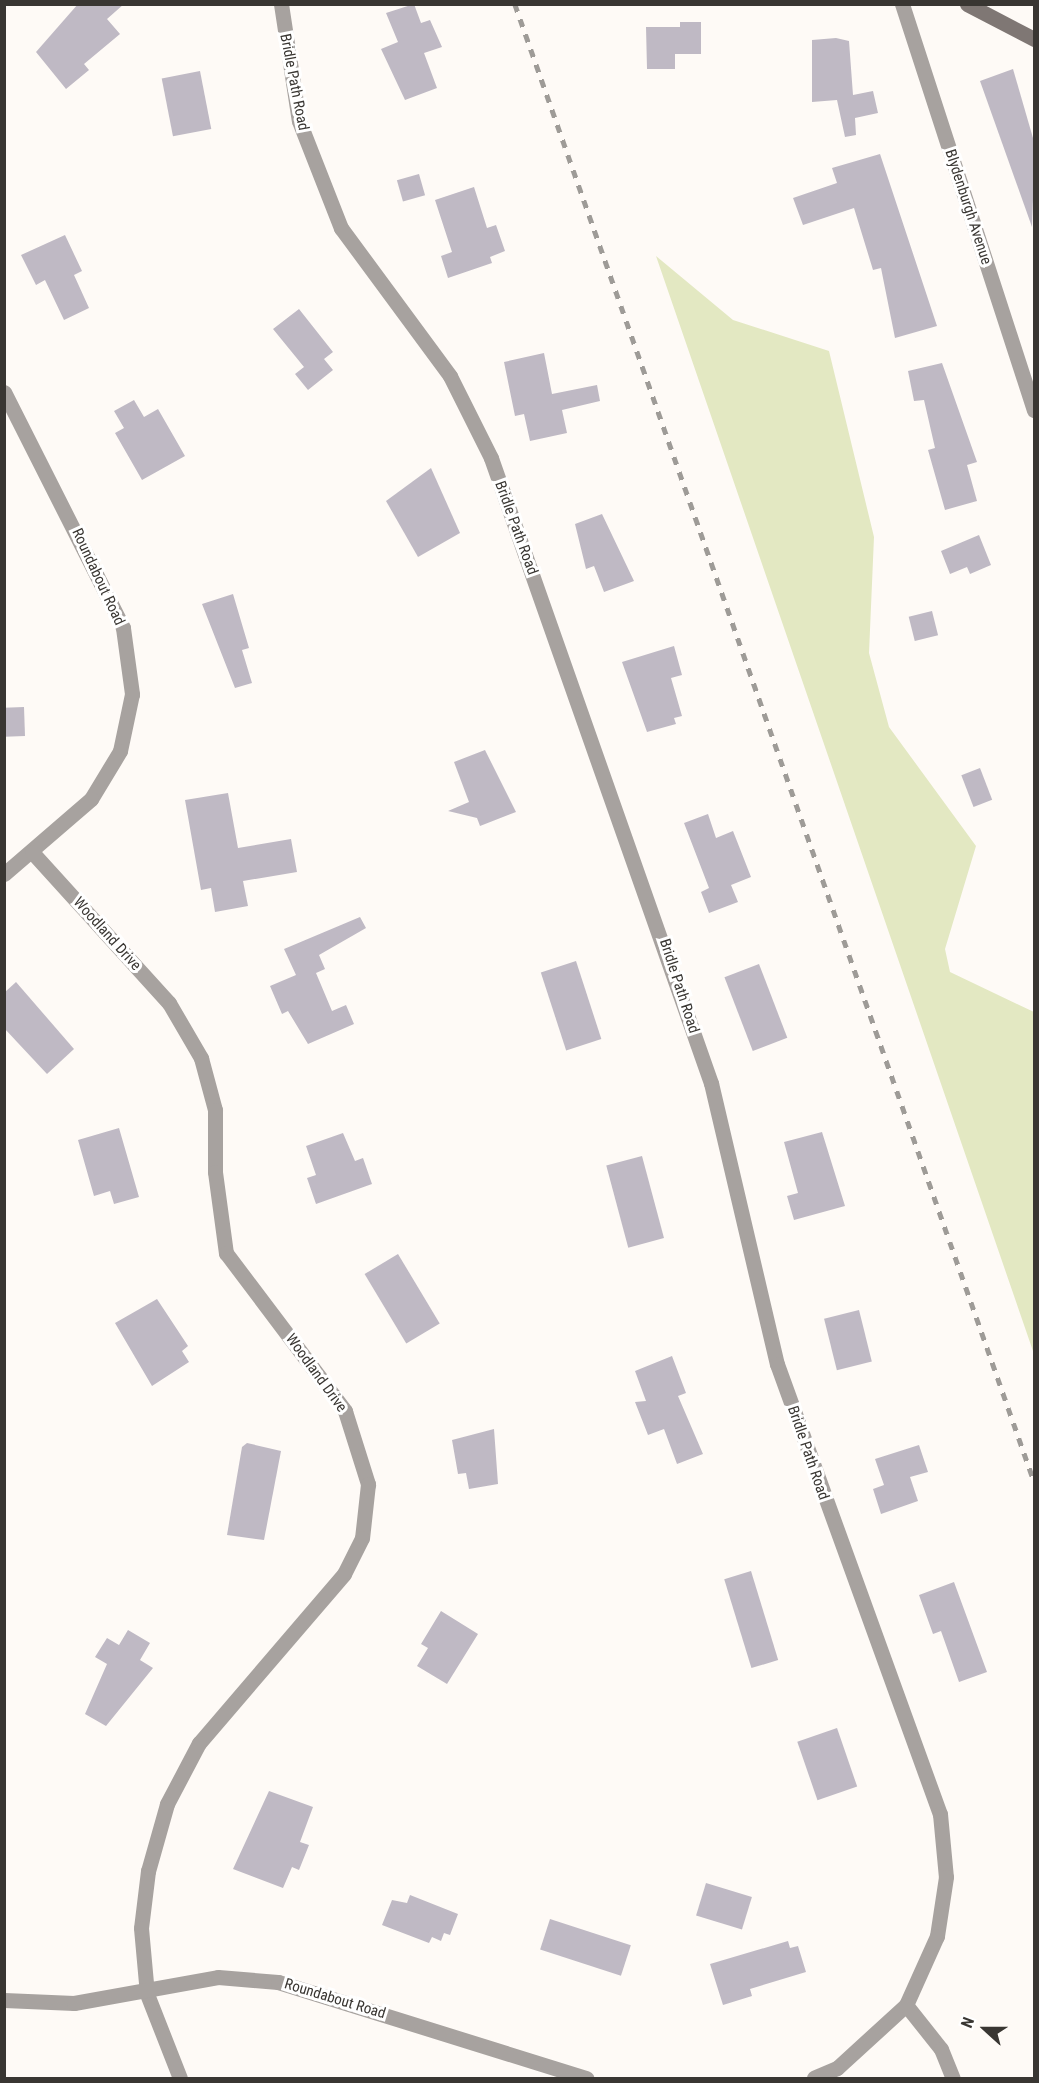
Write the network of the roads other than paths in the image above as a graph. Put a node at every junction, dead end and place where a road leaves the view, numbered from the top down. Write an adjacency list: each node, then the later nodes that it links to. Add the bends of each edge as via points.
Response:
1 (281, 4): 11 (street, Bridle Path Road, via 298,121 341,228 450,376 491,458 711,1083 777,1364 940,1814 946,1877 937,1936)
2 (902, 4): 6 (street, Blydenburgh Avenue)
3 (967, 4): 4 (street)
4 (1035, 39)
5 (4, 392): 7 (street, Roundabout Road, via 123,628 132,694 120,751 91,800)
6 (1035, 410)
7 (32, 852): 8 (street, Roundabout Road); 9 (street, Woodland Drive, via 169,1003 201,1058 215,1110 215,1172 226,1253 345,1411 368,1484 362,1538 344,1574 199,1743 167,1804 148,1871 141,1928)
8 (4, 873)
9 (147, 1994): 10 (street, Roundabout Road, via 74,2003); 12 (street, Woodland Drive); 13 (street, Roundabout Road, via 218,1977 278,1982)
10 (4, 2001)
11 (906, 2005): 14 (street, via 837,2068); 15 (street, via 941,2049)
12 (180, 2079)
13 (586, 2079)
14 (814, 2079)
15 (953, 2079)

